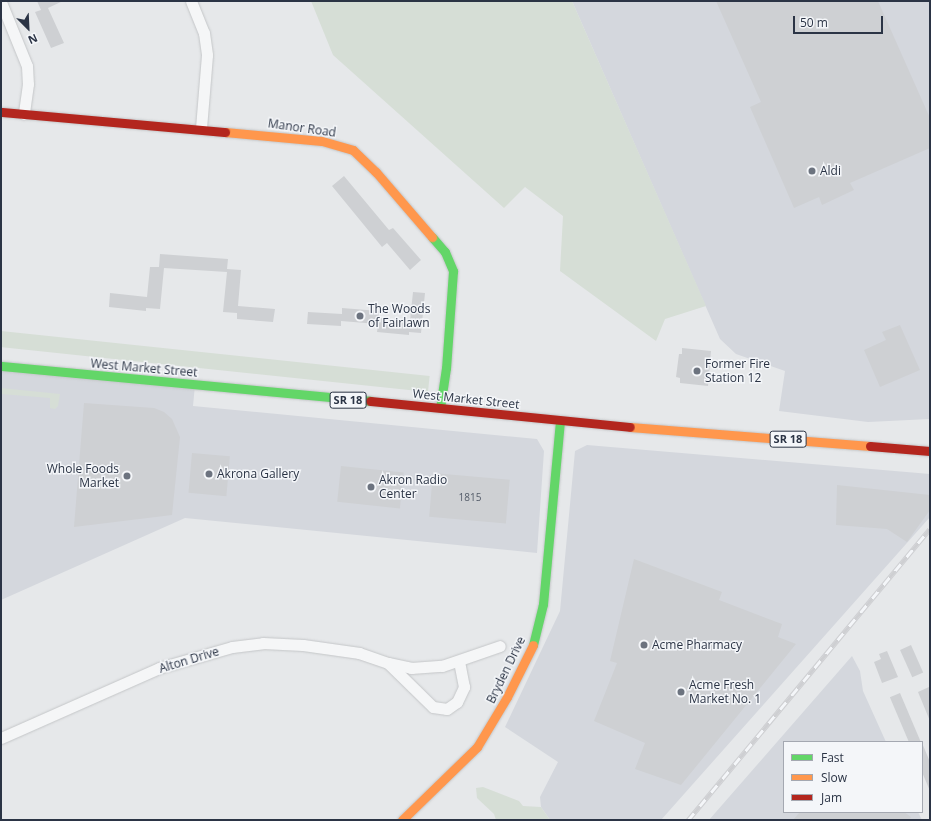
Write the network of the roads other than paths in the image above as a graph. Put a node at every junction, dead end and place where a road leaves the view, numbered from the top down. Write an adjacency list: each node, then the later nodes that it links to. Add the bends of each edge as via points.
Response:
1 (191, 1): 5 (street, via 204,33 207,55)
2 (1, 2): 4 (street, via 27,66 28,84)
3 (1, 112): 4 (street, Manor Road)
4 (24, 114): 5 (street, Manor Road)
5 (201, 128): 7 (street, Manor Road, via 326,141 353,150 376,172 445,252 453,271 446,368)
6 (1, 366): 7 (street, West Market Street / SR 18)
7 (440, 408): 8 (street, West Market Street / SR 18)
8 (560, 422): 9 (street, West Market Street / SR 18); 14 (street, Bryden Drive, via 543,604 534,642 508,697 477,747)
9 (930, 451)
10 (500, 646): 11 (street)
11 (459, 661): 12 (street, Alton Drive, via 442,666 411,668); 12 (street, Alton Drive, via 464,686 457,702 447,709 433,707)
12 (388, 664): 13 (street, Alton Drive, via 359,653 303,645 263,643 232,647 159,668)
13 (1, 738)
14 (402, 820)

